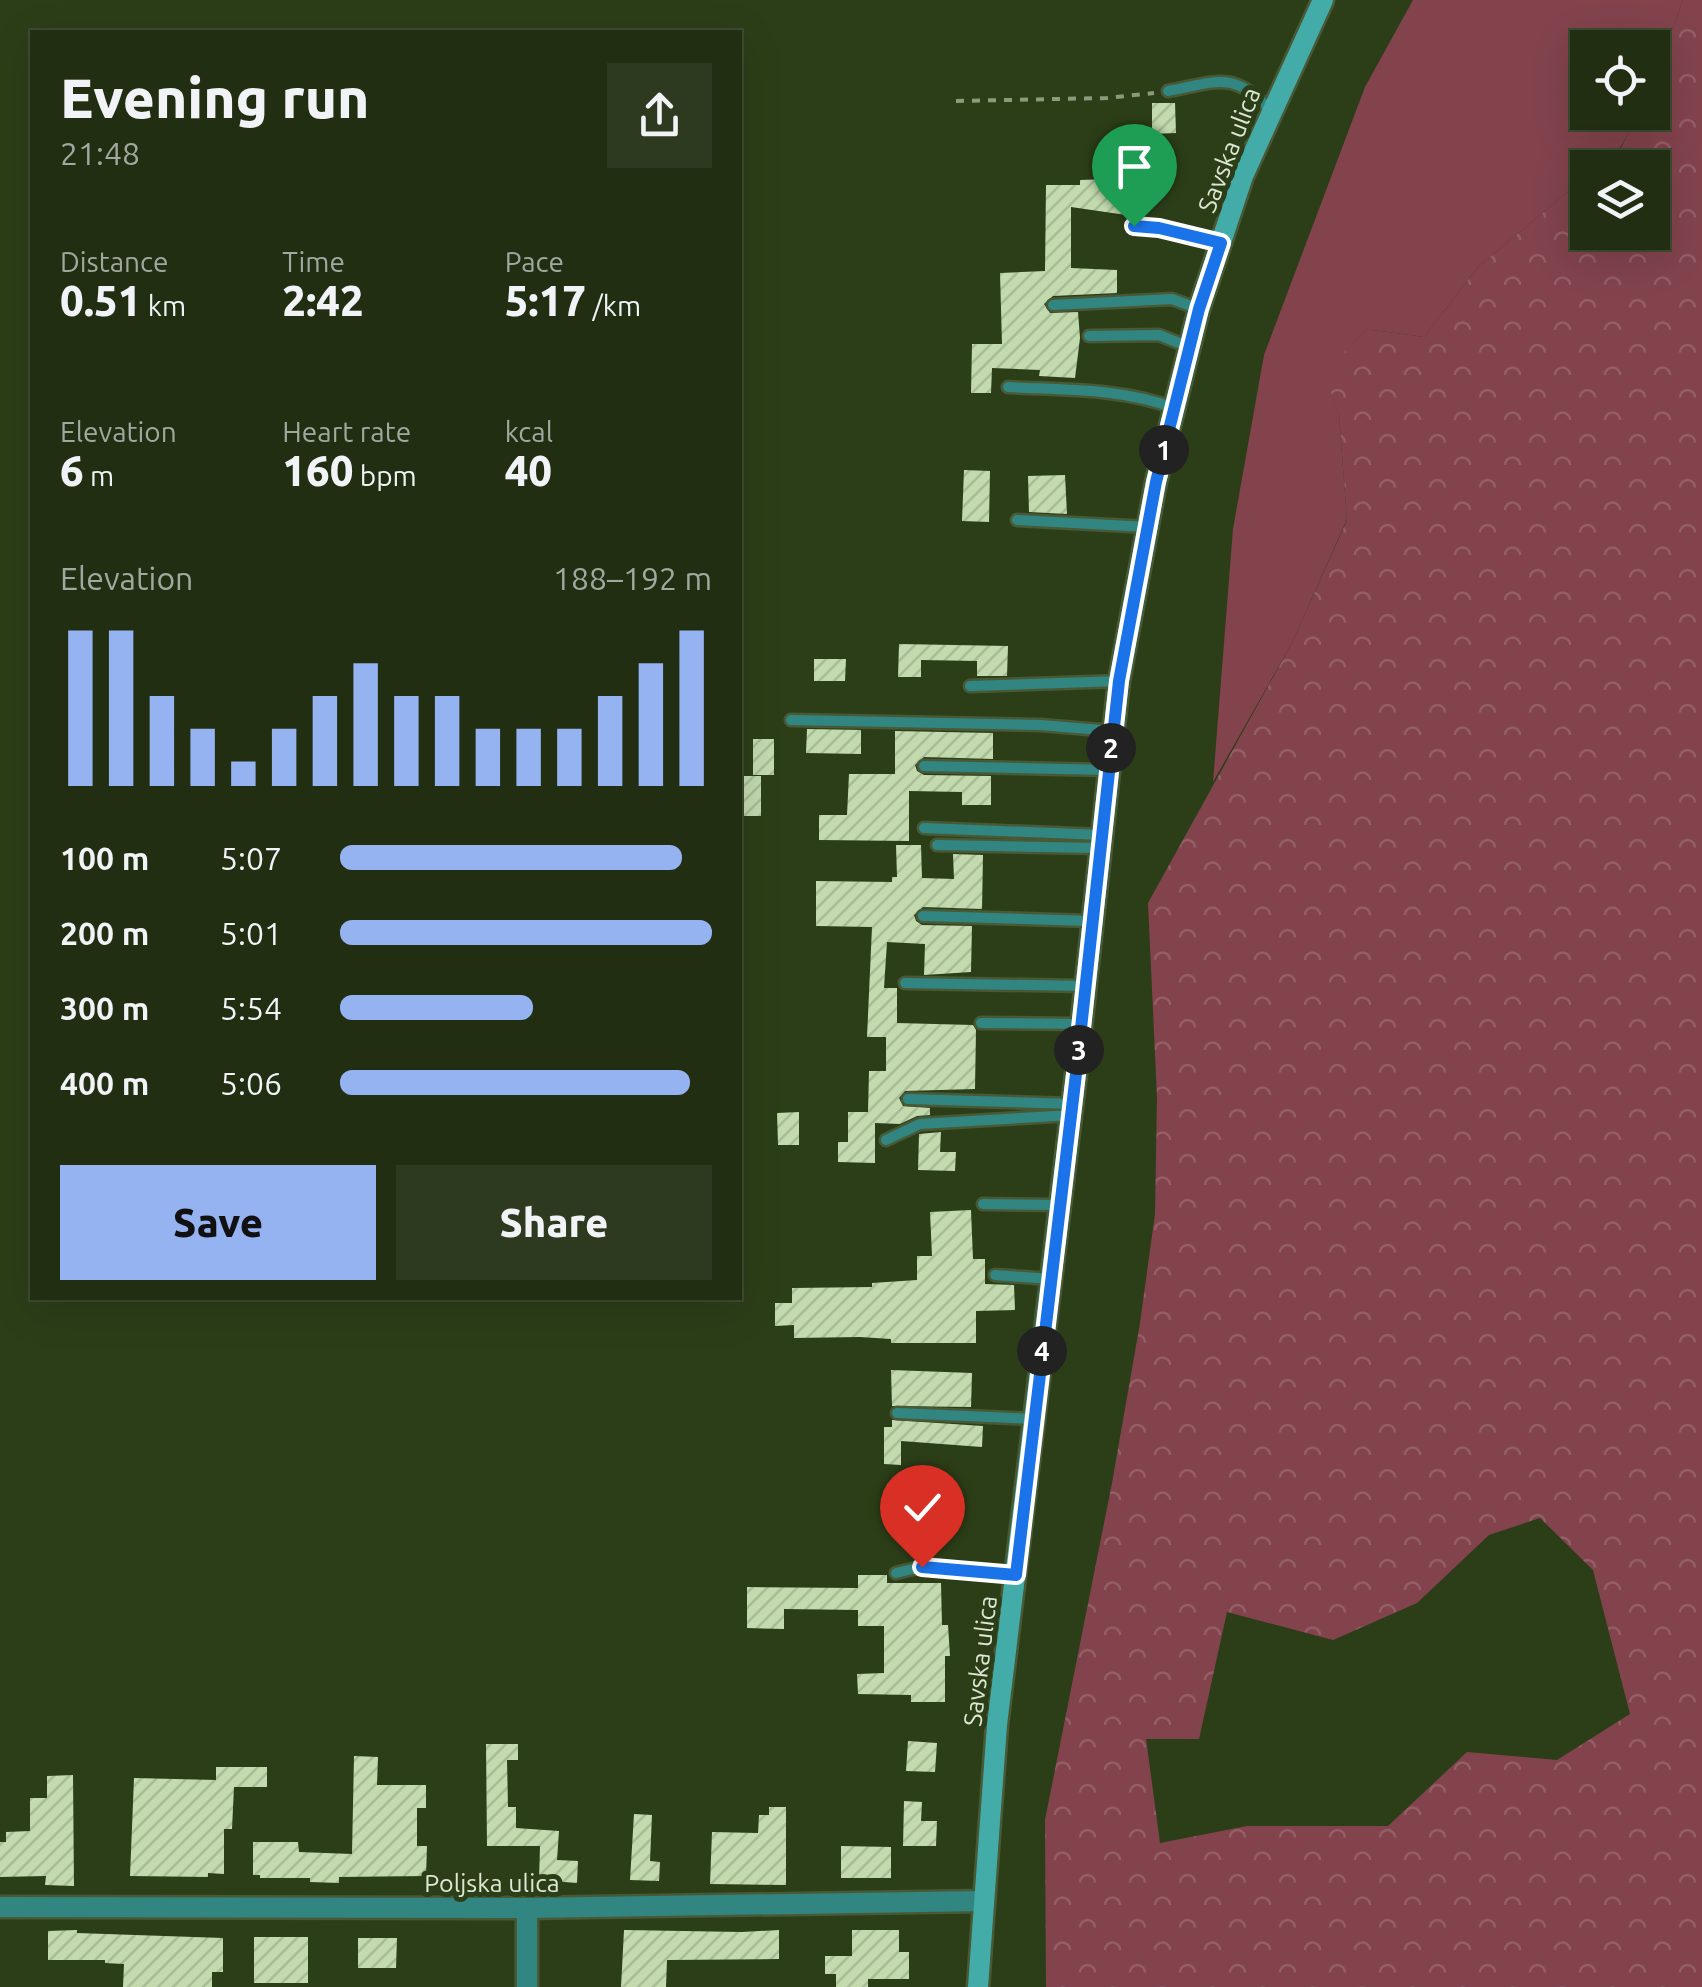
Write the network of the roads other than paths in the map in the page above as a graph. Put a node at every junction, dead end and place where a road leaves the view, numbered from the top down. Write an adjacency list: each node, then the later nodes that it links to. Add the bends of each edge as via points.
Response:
1 (1322, 0): 3 (main road, Savska ulica)
2 (1168, 91): 3 (lane, via 1230,80 1252,90)
3 (1270, 110): 5 (main road, Savska ulica)
4 (1134, 226): 5 (lane)
5 (1221, 243): 7 (main road, Savska ulica)
6 (1054, 306): 7 (lane, via 1172,298)
7 (1199, 309): 9 (main road, Savska ulica)
8 (1089, 336): 9 (lane, via 1159,335)
9 (1190, 347): 11 (main road, Savska ulica)
10 (1008, 387): 11 (lane, via 1084,390)
11 (1174, 408): 13 (main road, Savska ulica)
12 (1017, 520): 13 (lane)
13 (1148, 527): 14 (main road, Savska ulica)
14 (1119, 681): 15 (lane); 17 (main road, Savska ulica)
15 (970, 686)
16 (791, 720): 17 (lane)
17 (1113, 731): 19 (main road, Savska ulica)
18 (924, 766): 19 (lane)
19 (1108, 770): 21 (main road, Savska ulica)
20 (924, 828): 21 (lane)
21 (1101, 842): 22 (lane); 24 (main road, Savska ulica)
22 (938, 845)
23 (924, 916): 24 (lane)
24 (1092, 921): 26 (main road, Savska ulica)
25 (905, 983): 26 (lane)
26 (1086, 986): 28 (main road, Savska ulica)
27 (981, 1023): 28 (lane)
28 (1082, 1024): 30 (main road, Savska ulica)
29 (908, 1099): 30 (lane)
30 (1072, 1110): 31 (lane, via 920,1124); 33 (main road, Savska ulica)
31 (886, 1140)
32 (983, 1204): 33 (lane)
33 (1060, 1205): 35 (main road, Savska ulica)
34 (995, 1274): 35 (lane)
35 (1051, 1279): 37 (main road, Savska ulica)
36 (897, 1413): 37 (lane)
37 (1034, 1419): 39 (main road, Savska ulica)
38 (896, 1572): 39 (lane, via 922,1567)
39 (1016, 1575): 40 (main road, Savska ulica)
40 (984, 1901): 42 (street, Poljska ulica); 44 (main road, Savska ulica)
41 (0, 1908): 42 (street, Poljska ulica)
42 (527, 1908): 43 (street)
43 (528, 1987)
44 (978, 1987)

